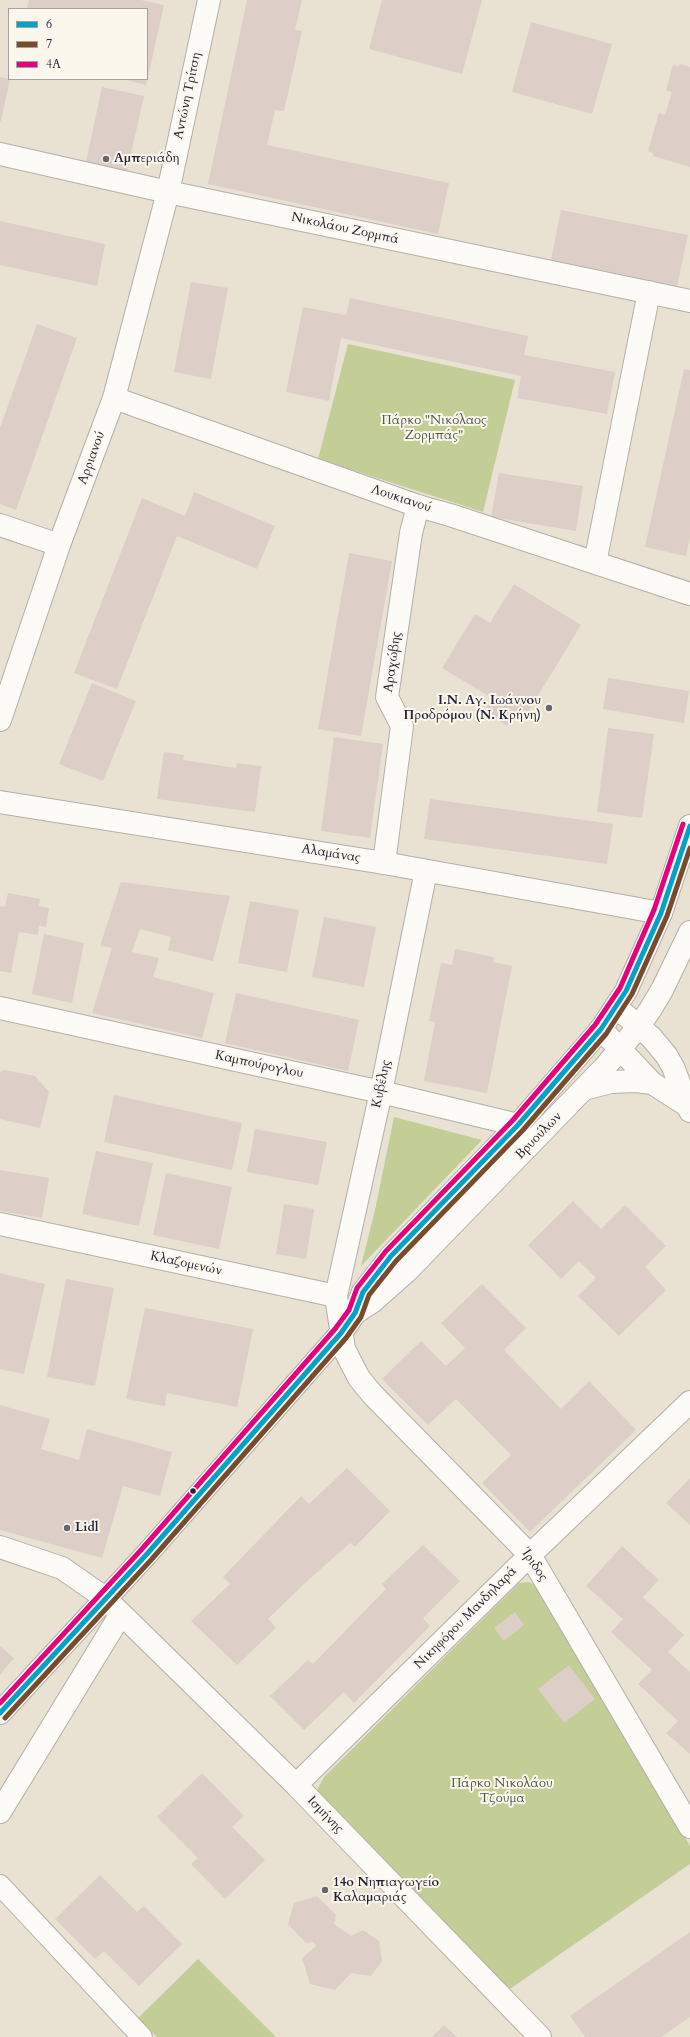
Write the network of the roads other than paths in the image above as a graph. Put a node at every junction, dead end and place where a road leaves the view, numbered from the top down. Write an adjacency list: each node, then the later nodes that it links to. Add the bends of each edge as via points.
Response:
1 (209, 0): 3 (street, Αντώνη Τρίτση)
2 (0, 154): 3 (street, Νικολάου Ζορμπά)
3 (168, 192): 4 (street, Νικολάου Ζορμπά); 6 (street, Αρριανού)
4 (649, 292): 5 (street, Νικολάου Ζορμπά); 10 (street)
5 (690, 301)
6 (114, 398): 7 (street, Λουκιανού); 9 (street, Αρριανού)
7 (418, 506): 10 (street, Λουκιανού); 15 (street, Αραχώβης, via 411,533 387,697 402,726)
8 (0, 525): 9 (street)
9 (60, 545): 12 (street, Αρριανού)
10 (595, 563): 11 (street, Λουκιανού)
11 (690, 594)
12 (0, 720)
13 (0, 802): 15 (street, Αλαμάνας)
14 (690, 826): 17 (street, Βρυούλων)
15 (384, 863): 16 (street, Αλαμάνας)
16 (426, 871): 17 (street, Αλαμάνας); 26 (street, Κυβέλης)
17 (660, 913): 19 (street, Βρυούλων, via 626,991)
18 (690, 932): 21 (street, Βρυούλων, via 662,990)
19 (616, 1007): 21 (street); 22 (street, Βρυούλων)
20 (0, 1008): 26 (street, Καμπούρογλου)
21 (640, 1026): 23 (street, Βρυούλων); 27 (street, via 673,1067)
22 (601, 1029): 23 (street); 28 (street, Βρυούλων)
23 (620, 1048): 24 (street); 25 (street, Βρυούλων)
24 (652, 1083): 25 (street, via 617,1082); 27 (street)
25 (584, 1089): 31 (street, Βρυούλων, via 407,1271 386,1291)
26 (381, 1092): 28 (street, Καμπούρογλου); 30 (street, Κυβέλης)
27 (689, 1109)
28 (518, 1125): 31 (street, Βρυούλων, via 391,1256 363,1292)
29 (0, 1224): 30 (street, Κλαζομενών)
30 (336, 1296): 32 (street)
31 (355, 1313): 32 (street, Βρυούλων)
32 (341, 1333): 35 (street, Ίριδος, via 349,1360 358,1378); 36 (street, Βρυούλων, via 146,1555)
33 (690, 1402): 35 (street, Νικηφόρου Μανδηλαρά)
34 (0, 1547): 36 (street, Ισμήνης, via 62,1568)
35 (530, 1555): 39 (street, Νικηφόρου Μανδηλαρά); 41 (street, Ίριδος)
36 (105, 1598): 37 (street, Ισμήνης); 38 (street, Βρυούλων)
37 (122, 1614): 39 (street, Ισμήνης); 40 (street)
38 (0, 1713)
39 (296, 1785): 44 (street, Ισμήνης)
40 (0, 1812)
41 (690, 1827)
42 (0, 1885): 43 (lane)
43 (142, 2037)
44 (540, 2037)

